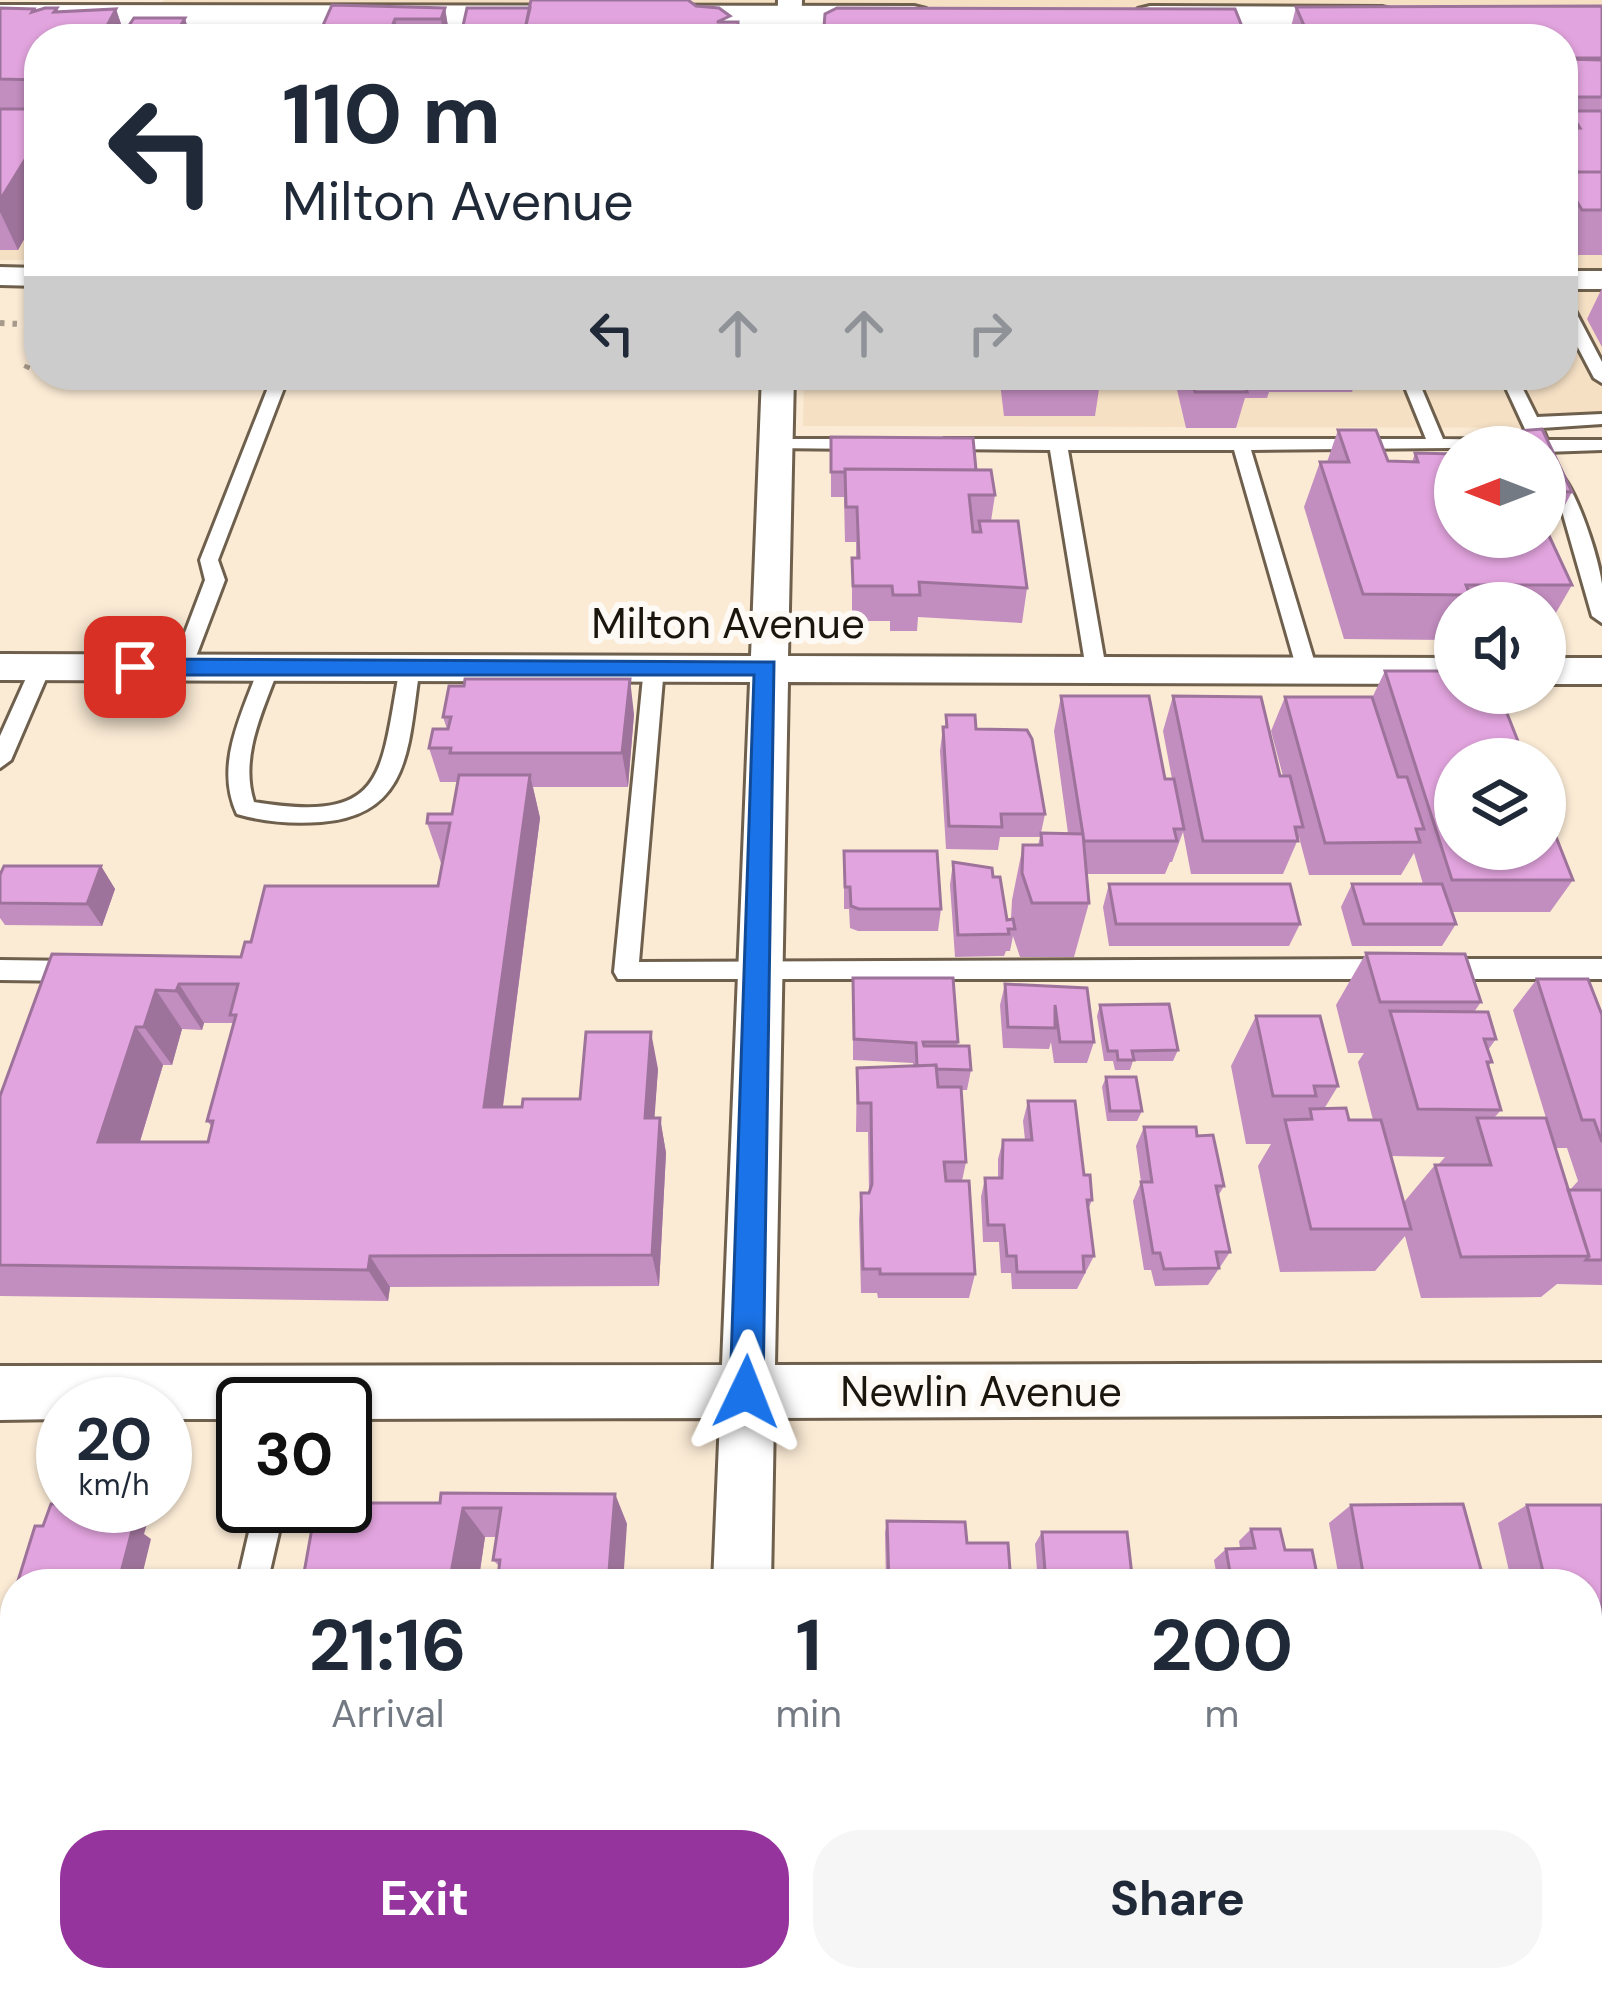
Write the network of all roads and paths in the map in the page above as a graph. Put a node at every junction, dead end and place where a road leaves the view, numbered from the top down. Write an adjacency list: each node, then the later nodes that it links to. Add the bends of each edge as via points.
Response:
1 (8, 10): 5 (street)
2 (951, 16): 5 (street)
3 (1111, 16): 4 (street)
4 (1416, 17)
5 (789, 18)
6 (1578, 339): 7 (lane)
7 (1602, 378)
8 (275, 390): 28 (lane, via 209,560 215,580)
9 (778, 390): 16 (street)
10 (1414, 390): 15 (lane)
11 (1515, 390): 13 (lane)
12 (1602, 419): 13 (lane)
13 (1531, 423): 14 (lane)
14 (1532, 426)
15 (1434, 438)
16 (777, 444): 17 (lane); 32 (street)
17 (894, 444)
18 (917, 444): 19 (lane)
19 (1058, 444): 20 (lane); 33 (lane)
20 (1241, 445): 21 (lane); 34 (lane)
21 (1434, 445)
22 (1602, 445): 23 (lane)
23 (1566, 447)
24 (1566, 502): 25 (lane)
25 (1602, 616)
26 (0, 667): 27 (street, Milton Avenue)
27 (41, 667): 28 (street, Milton Avenue); 38 (lane)
28 (182, 667): 29 (street, Milton Avenue)
29 (269, 667): 30 (street, Milton Avenue); 30 (lane, via 237,789 245,808 267,814 352,809 375,796)
30 (410, 668): 31 (street, Milton Avenue)
31 (654, 668): 32 (street, Milton Avenue); 42 (lane, via 626,972)
32 (766, 668): 33 (street, Milton Avenue); 42 (street)
33 (1096, 669): 34 (street, Milton Avenue)
34 (1307, 670): 35 (street, Milton Avenue)
35 (1434, 671)
36 (1566, 671): 37 (street)
37 (1602, 671)
38 (0, 760)
39 (1602, 969): 42 (lane)
40 (0, 970): 41 (lane)
41 (82, 970)
42 (759, 970): 44 (street)
43 (1602, 1389): 44 (street, Newlin Avenue)
44 (746, 1392): 47 (street, Newlin Avenue); 50 (street)
45 (0, 1393): 46 (street, Newlin Avenue)
46 (216, 1397)
47 (372, 1397)
48 (264, 1533): 49 (lane)
49 (255, 1569)
50 (742, 1569)

